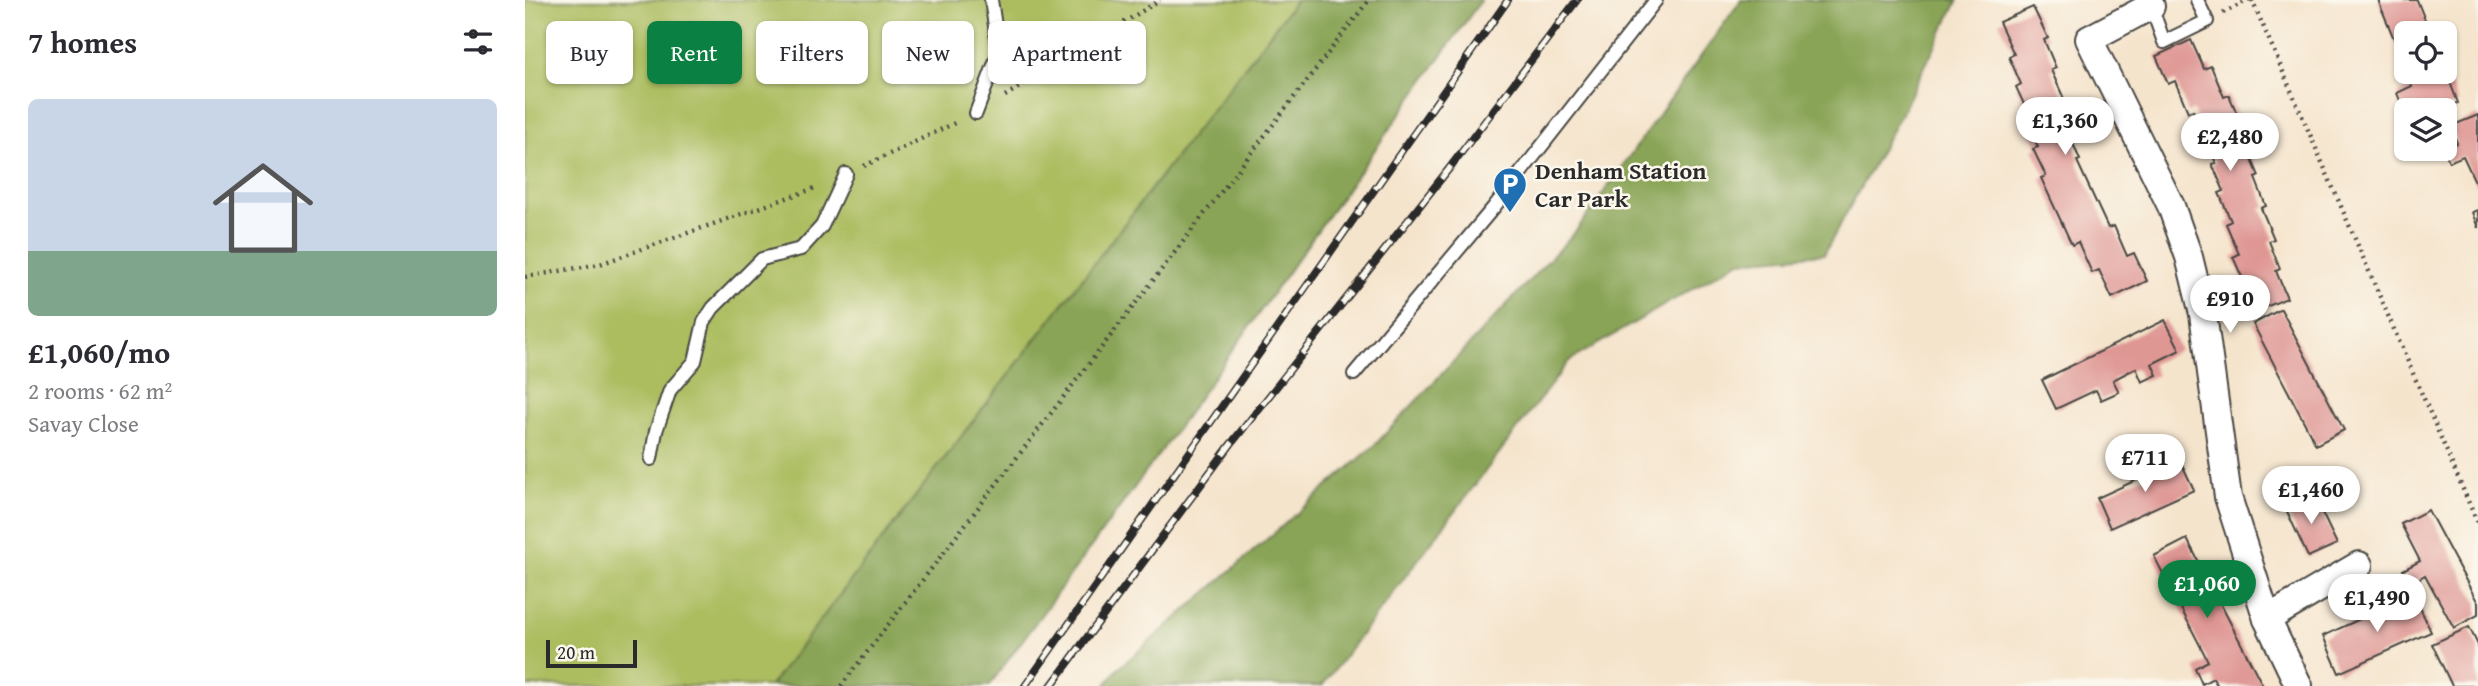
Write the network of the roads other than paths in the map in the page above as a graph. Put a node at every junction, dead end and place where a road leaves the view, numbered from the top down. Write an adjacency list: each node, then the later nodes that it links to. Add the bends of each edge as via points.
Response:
1 (991, 0): 5 (lane, via 999,52)
2 (1656, 0): 7 (lane, via 1494,207)
3 (2197, 0): 4 (lane, via 2207,21 2164,42)
4 (2151, 6): 10 (street, via 2089,39 2171,206 2189,257 2203,313 2228,497)
5 (976, 113)
6 (846, 174): 8 (lane, via 822,226 801,249 762,259 713,308 704,323 695,361 670,390)
7 (1354, 374)
8 (651, 459)
9 (2359, 565): 10 (street)
10 (2267, 619): 11 (street)
11 (2299, 686)

